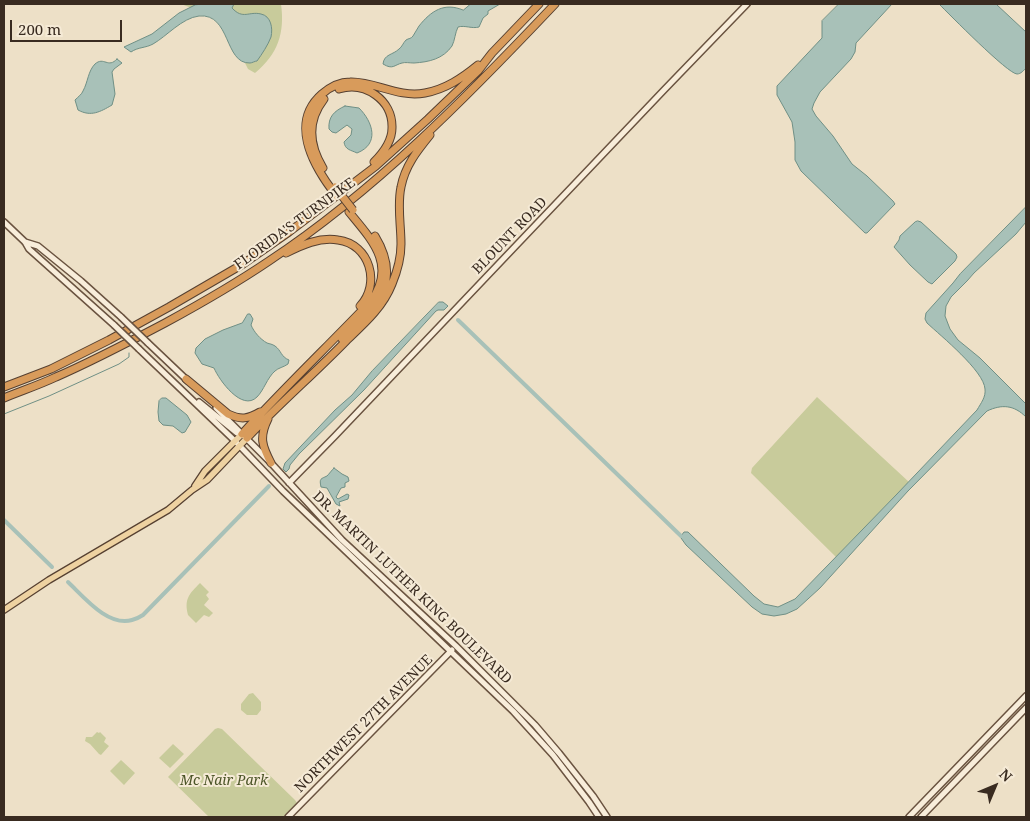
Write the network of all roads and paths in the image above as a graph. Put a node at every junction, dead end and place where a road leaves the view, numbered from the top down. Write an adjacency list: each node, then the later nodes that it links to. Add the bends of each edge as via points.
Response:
1 (539, 4): 4 (highway, FLORIDA'S TURNPIKE)
2 (555, 4): 5 (highway, FLORIDA'S TURNPIKE)
3 (747, 4): 24 (main road, BLOUNT ROAD)
4 (492, 53): 6 (highway, FLORIDA'S TURNPIKE, via 428,119); 7 (highway, via 453,83 423,94 395,92 349,82 334,86 320,96 310,111 307,142 316,167)
5 (446, 115): 11 (highway, FLORIDA'S TURNPIKE, via 335,213); 13 (highway, via 415,153 404,175 400,199 400,257 388,294)
6 (357, 180): 7 (highway, via 385,148 392,129 386,106 379,98 354,86 344,87 323,99 312,122 315,151); 15 (highway, FLORIDA'S TURNPIKE, via 243,264 190,296 109,340)
7 (333, 189): 8 (highway)
8 (351, 211): 12 (highway, via 378,250 380,284 371,301); 13 (highway, via 375,237 385,255 387,276 381,297)
9 (4, 222): 10 (main road)
10 (25, 242): 14 (main road, DR. MARTIN LUTHER KING BOULEVARD, bridge, via 38,246 81,281); 16 (main road, DR. MARTIN LUTHER KING BOULEVARD, bridge)
11 (269, 261): 12 (highway, via 310,242 328,239 351,244 369,264 372,276 366,300); 17 (highway, FLORIDA'S TURNPIKE, via 212,297 114,350)
12 (313, 360): 18 (highway)
13 (314, 372): 19 (highway)
14 (186, 379): 18 (highway, via 236,418 252,416); 20 (main road, DR. MARTIN LUTHER KING BOULEVARD)
15 (4, 387)
16 (188, 395): 20 (main road); 21 (main road, DR. MARTIN LUTHER KING BOULEVARD)
17 (4, 398)
18 (265, 409): 20 (highway)
19 (272, 412): 20 (highway); 23 (highway, via 262,435 264,451)
20 (245, 436): 21 (main road); 22 (main road); 23 (main road, DR. MARTIN LUTHER KING BOULEVARD)
21 (235, 441): 22 (main road, DR. MARTIN LUTHER KING BOULEVARD); 25 (main road, via 205,471)
22 (240, 446): 25 (main road, via 207,480); 26 (main road, DR. MARTIN LUTHER KING BOULEVARD)
23 (271, 463): 24 (main road, DR. MARTIN LUTHER KING BOULEVARD)
24 (289, 483): 27 (main road, DR. MARTIN LUTHER KING BOULEVARD)
25 (192, 490): 30 (main road, via 168,510)
26 (347, 552): 27 (main road); 28 (main road, DR. MARTIN LUTHER KING BOULEVARD)
27 (370, 566): 29 (main road, DR. MARTIN LUTHER KING BOULEVARD)
28 (365, 569): 29 (main road); 32 (main road, DR. MARTIN LUTHER KING BOULEVARD)
29 (386, 581): 31 (main road, DR. MARTIN LUTHER KING BOULEVARD)
30 (4, 610)
31 (456, 646): 32 (main road, NORTHWEST 27TH AVENUE); 39 (main road, DR. MARTIN LUTHER KING BOULEVARD, via 553,746)
32 (451, 651): 38 (main road, DR. MARTIN LUTHER KING BOULEVARD, via 531,729); 40 (main road, NORTHWEST 27TH AVENUE)
33 (1025, 698): 34 (main road); 36 (main road)
34 (1016, 707): 37 (main road); 42 (main road)
35 (1026, 708): 36 (main road)
36 (1022, 713): 37 (main road)
37 (1013, 722): 43 (main road)
38 (580, 790): 39 (main road); 41 (main road, DR. MARTIN LUTHER KING BOULEVARD)
39 (606, 816)
40 (288, 817)
41 (599, 817)
42 (909, 817)
43 (921, 817)

